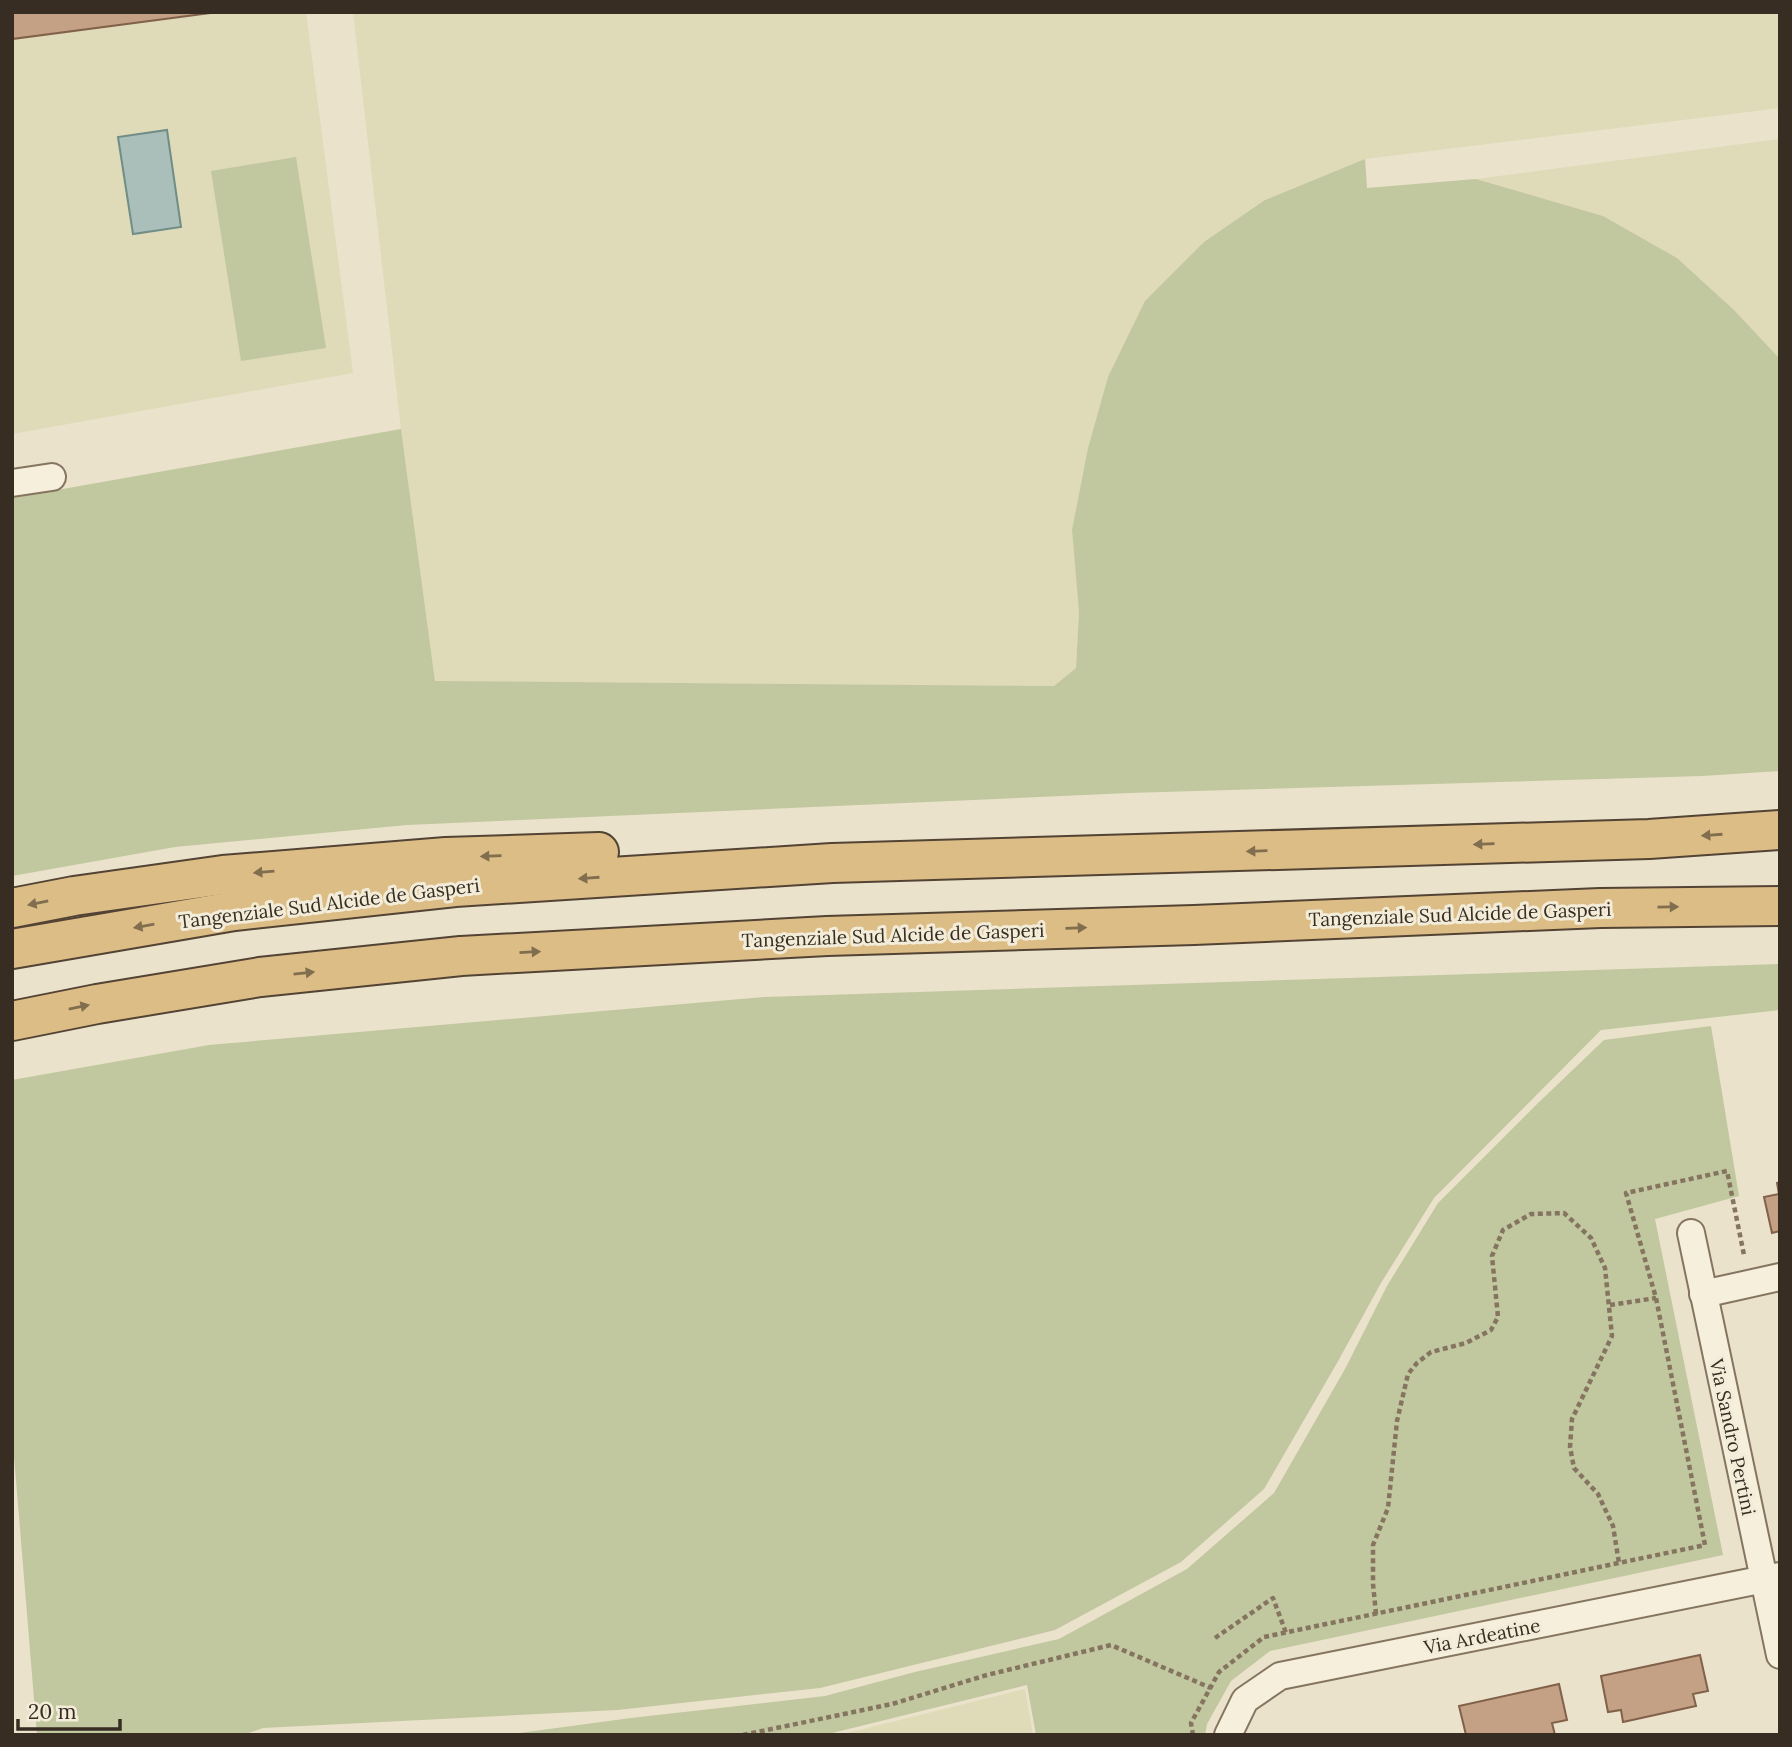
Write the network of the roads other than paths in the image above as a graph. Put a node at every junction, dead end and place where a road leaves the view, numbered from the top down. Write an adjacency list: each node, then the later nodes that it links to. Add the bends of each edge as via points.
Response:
1 (52, 477): 2 (street)
2 (12, 484)
3 (1780, 830): 4 (highway, Tangenziale Sud Alcide de Gasperi, one-way to 4, via 1649,839)
4 (1122, 855): 6 (highway, one-way to 6, via 809,846 446,857 223,875); 7 (highway, Tangenziale Sud Alcide de Gasperi, one-way to 7, via 832,863 455,887 234,911)
5 (1780, 906): 8 (highway, Tangenziale Sud Alcide de Gasperi, one-way to 5, via 260,977 461,956 840,935 1600,908)
6 (12, 908)
7 (12, 949)
8 (12, 1021)
9 (1691, 1233): 11 (street, Via Sandro Pertini)
10 (1780, 1276): 11 (street)
11 (1703, 1294): 12 (street, Via Sandro Pertini)
12 (1771, 1578): 13 (street, Via Sandro Pertini); 14 (street, Via Ardeatine, via 1280,1676 1245,1700)
13 (1780, 1655)
14 (1228, 1735)

